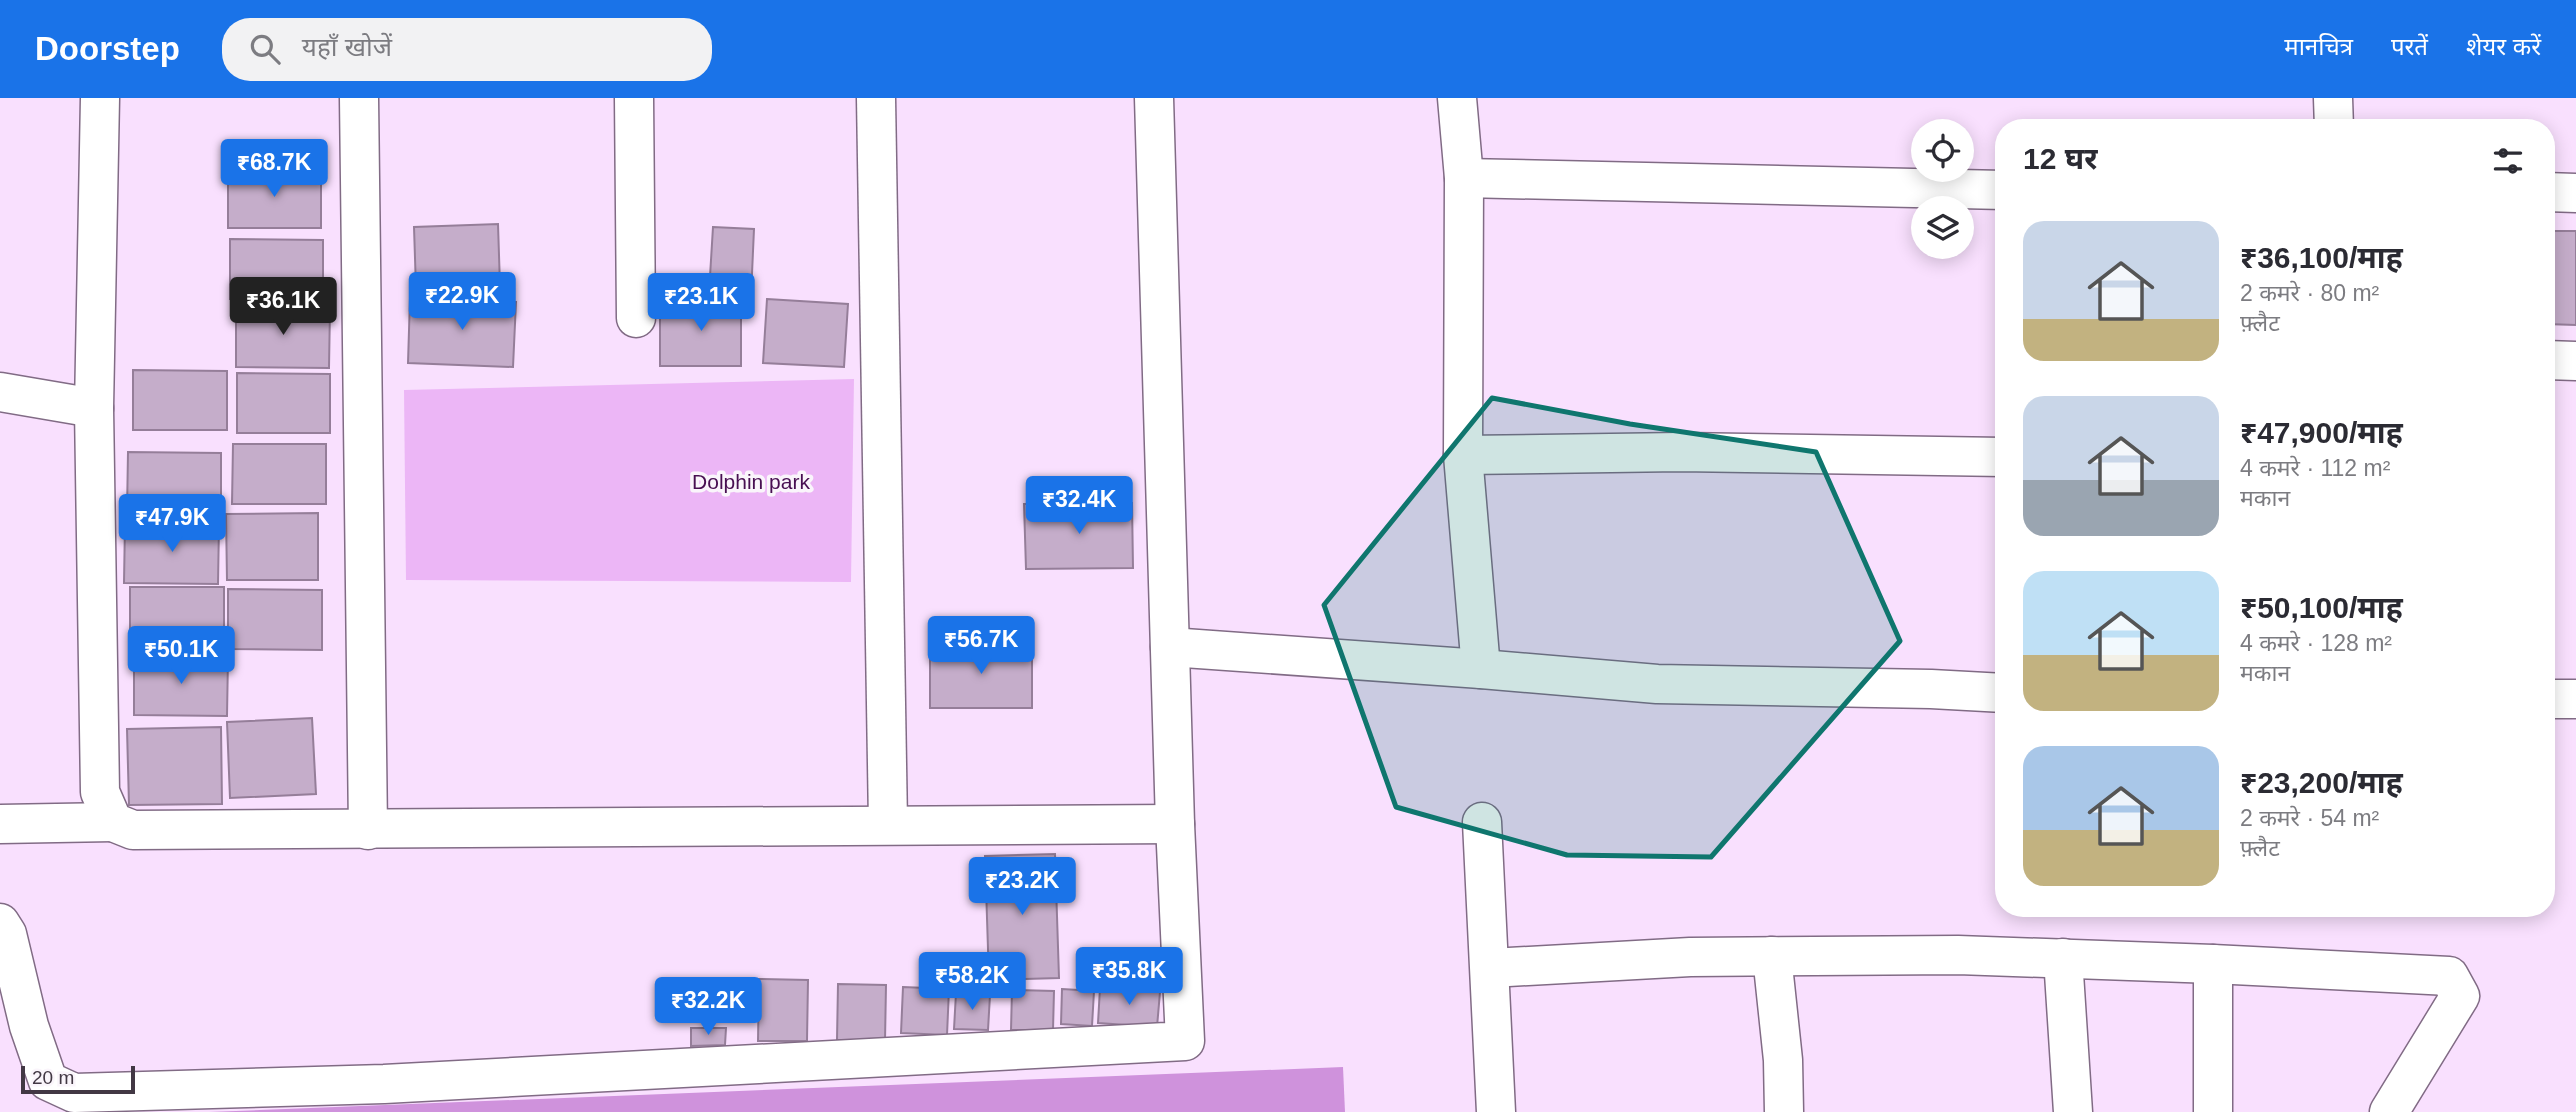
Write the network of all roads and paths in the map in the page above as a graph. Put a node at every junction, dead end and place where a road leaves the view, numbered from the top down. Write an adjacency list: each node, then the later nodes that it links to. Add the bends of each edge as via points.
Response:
1 (100, 98): 17 (street)
2 (359, 98): 30 (street)
3 (634, 98): 13 (street)
4 (876, 98): 28 (street)
5 (1154, 98): 20 (street)
6 (1457, 98): 9 (street)
7 (2333, 98): 8 (street)
8 (2334, 119)
9 (1464, 178): 10 (street); 18 (street)
10 (1995, 190)
11 (2555, 192): 12 (street)
12 (2576, 193)
13 (636, 318)
14 (2555, 360): 15 (street)
15 (2576, 361)
16 (0, 392): 17 (street)
17 (94, 408): 25 (street, via 100,792)
18 (1463, 455): 19 (street, via 1680,452); 21 (street)
19 (1995, 457)
20 (1170, 647): 21 (street); 29 (street)
21 (1481, 668): 22 (street, via 1657,684)
22 (1995, 693)
23 (2555, 699): 24 (street)
24 (2576, 699)
25 (113, 822): 27 (street); 30 (street, via 133,830)
26 (1482, 822): 35 (street)
27 (0, 824)
28 (888, 824): 29 (street); 30 (street)
29 (1175, 824): 31 (street, via 1185,1041 384,1084 74,1093 48,1081 29,1026 7,934)
30 (368, 830)
31 (0, 923)
32 (1772, 956): 33 (street); 35 (street); 37 (street)
33 (2063, 958): 34 (street); 38 (street)
34 (2213, 964): 39 (street); 40 (street, via 2449,976 2460,996)
35 (1491, 968): 36 (street)
36 (1496, 1112)
37 (1784, 1112)
38 (2073, 1112)
39 (2213, 1112)
40 (2389, 1112)

